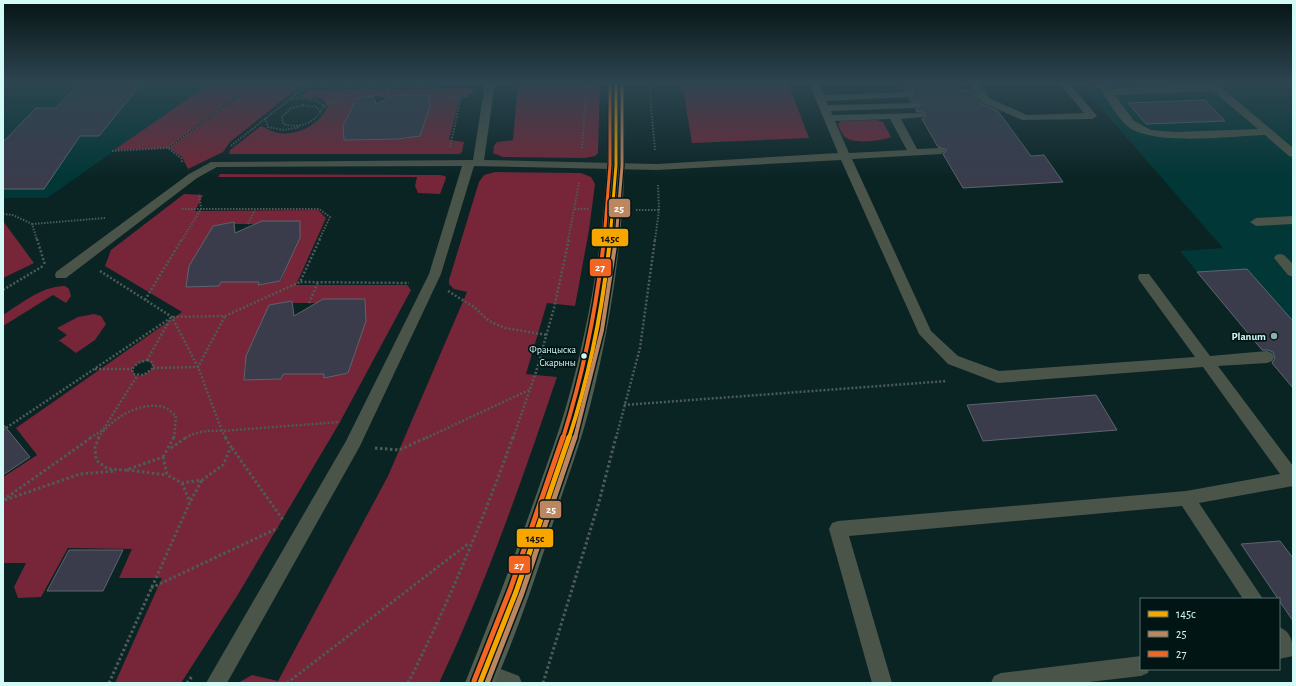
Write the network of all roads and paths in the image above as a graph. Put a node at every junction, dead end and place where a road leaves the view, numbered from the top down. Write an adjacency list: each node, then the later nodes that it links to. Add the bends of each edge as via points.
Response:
1 (212, 115): 21 (path)
2 (269, 115): 18 (path)
3 (284, 115): 19 (path, via 283,124 294,127)
4 (318, 115): 19 (path)
5 (457, 115): 28 (path, via 448,157)
6 (483, 115): 29 (lane)
7 (585, 115): 30 (path)
8 (617, 115): 31 (main road)
9 (652, 115): 32 (path)
10 (828, 115): 27 (lane)
11 (890, 115): 17 (lane)
12 (919, 115): 17 (lane)
13 (1019, 115): 14 (lane, via 1026,118)
14 (1091, 115)
15 (1124, 115): 20 (lane, via 1130,123 1149,134 1175,136)
16 (1247, 115): 20 (lane)
17 (894, 116): 25 (lane)
18 (265, 118): 19 (path, via 268,126 280,130 293,130); 22 (path)
19 (308, 125)
20 (1267, 132): 26 (lane)
21 (168, 148): 23 (path); 33 (path, via 181,158 186,172)
22 (226, 150)
23 (112, 151)
24 (941, 151): 25 (lane)
25 (914, 153): 27 (lane)
26 (1293, 154)
27 (845, 157): 32 (lane); 58 (lane, via 926,334 953,360 998,377)
28 (450, 163): 29 (lane); 33 (lane, via 215,164)
29 (473, 163): 30 (lane); 50 (lane)
30 (581, 165): 31 (lane); 55 (path, via 575,209)
31 (618, 165): 32 (lane); 90 (main road, via 606,267 578,407 526,565)
32 (656, 167): 66 (path, via 659,210 640,348)
33 (193, 176): 35 (path); 44 (lane)
34 (180, 209): 35 (path)
35 (201, 209): 36 (path); 51 (path)
36 (255, 210): 42 (path); 48 (path, via 319,209 330,217)
37 (3, 214): 41 (path, via 13,215)
38 (107, 218): 41 (path)
39 (1293, 220): 40 (lane)
40 (1256, 222)
41 (32, 224): 44 (path, via 45,265)
42 (248, 224)
43 (1280, 258): 45 (lane)
44 (76, 264): 46 (lane); 51 (path, via 96,268)
45 (1293, 272)
46 (62, 275)
47 (1144, 277): 58 (lane)
48 (300, 282): 49 (path); 54 (path)
49 (318, 282): 50 (path); 52 (path)
50 (430, 283): 55 (path, via 474,307 489,321 505,328); 93 (lane, via 352,446)
51 (145, 300): 53 (path)
52 (309, 303)
53 (172, 316): 54 (path); 57 (path); 59 (path); 61 (path)
54 (225, 316): 59 (path)
55 (547, 335): 65 (path)
56 (1267, 357): 58 (lane)
57 (147, 360): 60 (path, via 152,363); 62 (path, via 138,363)
58 (1207, 361): 77 (lane)
59 (198, 367): 60 (path); 70 (path)
60 (153, 368): 63 (path, via 147,374)
61 (94, 369): 62 (path); 68 (path)
62 (132, 369): 63 (path, via 133,374)
63 (137, 376): 69 (path)
64 (950, 380): 66 (path)
65 (530, 390): 73 (path); 83 (path)
66 (624, 405): 97 (path, via 599,502)
67 (347, 421): 70 (path)
68 (3, 430)
69 (103, 430): 72 (path, via 121,415 143,407 163,407 176,416 177,431); 75 (path, via 95,446 96,460 108,469); 81 (path)
70 (222, 431): 71 (path); 72 (path, via 204,430 184,437)
71 (231, 447): 78 (path, via 223,465); 84 (path, via 286,524)
72 (171, 448): 74 (path)
73 (399, 450)
74 (164, 457): 75 (path); 76 (path)
75 (126, 470): 76 (path); 81 (path, via 80,474)
76 (167, 475): 79 (path)
77 (1293, 479): 80 (lane)
78 (202, 480): 79 (path); 82 (path)
79 (182, 483): 82 (path)
80 (1186, 498): 85 (lane); 98 (lane, via 838,529)
81 (3, 500)
82 (190, 502): 84 (path)
83 (471, 542): 94 (path); 95 (path, via 429,642)
84 (151, 588): 91 (path)
85 (1253, 598)
86 (1280, 638): 87 (lane, via 1287,649)
87 (1280, 650)
88 (1140, 666): 99 (lane)
89 (196, 670): 92 (path)
90 (482, 678): 96 (lane)
91 (109, 683)
92 (187, 683)
93 (216, 683)
94 (287, 683)
95 (408, 683)
96 (512, 683)
97 (543, 683)
98 (882, 683)
99 (1001, 683)

